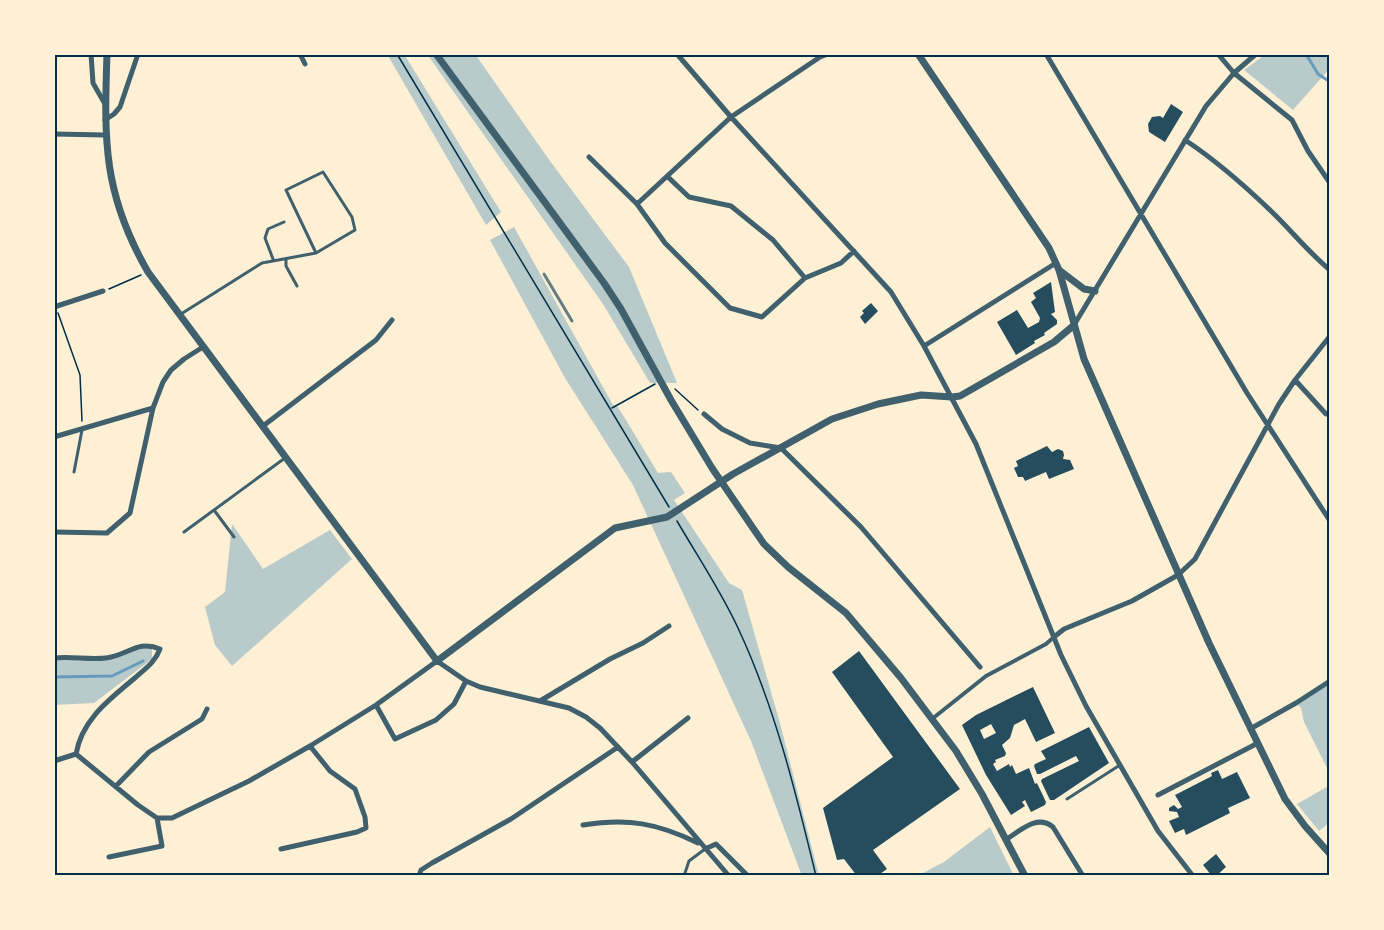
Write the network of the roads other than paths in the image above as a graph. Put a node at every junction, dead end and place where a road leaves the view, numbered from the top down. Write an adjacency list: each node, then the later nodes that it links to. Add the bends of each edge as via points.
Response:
1 (91, 54): 14 (street, via 93,83)
2 (107, 54): 14 (street)
3 (138, 54): 16 (street, via 120,107)
4 (300, 54): 12 (street)
5 (436, 54): 55 (street, via 610,291)
6 (677, 54): 15 (street)
7 (828, 54): 15 (street)
8 (918, 54): 30 (street, via 1049,248)
9 (1046, 54): 24 (street)
10 (1218, 54): 13 (street)
11 (1256, 54): 13 (street)
12 (304, 64)
13 (1234, 73): 19 (street, via 1206,106); 22 (street, via 1292,120)
14 (105, 104): 16 (street)
15 (731, 117): 21 (street); 26 (street)
16 (105, 120): 18 (street)
17 (54, 134): 18 (street)
18 (105, 135): 37 (street, via 114,195 134,249)
19 (1185, 141): 24 (street); 31 (street, via 1214,159)
20 (589, 157): 23 (street)
21 (668, 177): 23 (street); 32 (street, via 689,196 731,206 773,240)
22 (1330, 183)
23 (638, 204): 32 (street, via 665,243 730,308 762,317)
24 (1141, 214): 35 (street); 48 (street)
25 (284, 222): 29 (lane, via 268,229 265,238)
26 (854, 251): 32 (street, via 841,263); 41 (street, via 891,292)
27 (316, 253): 27 (lane, via 355,230 352,217 323,172 286,190); 28 (lane)
28 (285, 259): 29 (lane); 33 (lane)
29 (273, 260): 37 (lane, via 262,263)
30 (1057, 267): 35 (street, via 1084,289); 39 (street); 41 (street)
31 (1330, 270)
32 (805, 278)
33 (297, 286)
34 (103, 291): 36 (street)
35 (1095, 291): 39 (street)
36 (55, 307)
37 (180, 315): 42 (street)
38 (392, 320): 49 (street, via 376,340)
39 (1073, 326): 44 (street, via 1054,342); 61 (street)
40 (1330, 336): 43 (street)
41 (924, 346): 44 (street)
42 (203, 347): 45 (street, via 171,370); 49 (street)
43 (1295, 380): 46 (street, via 1321,410); 48 (street)
44 (952, 397): 52 (street, via 921,395 856,410 814,427); 63 (street, via 991,477)
45 (153, 408): 50 (street); 58 (street, via 130,513 107,532)
46 (1330, 413)
47 (704, 414): 52 (street, via 722,429 750,443)
48 (1268, 424): 57 (street); 61 (street, via 1195,559)
49 (263, 426): 53 (street)
50 (82, 430): 51 (street); 54 (lane)
51 (54, 437)
52 (781, 448): 55 (street); 66 (street, via 861,527)
53 (286, 457): 56 (lane); 65 (street)
54 (74, 472)
55 (722, 482): 65 (street, via 662,520 608,532); 74 (street, via 764,544 846,613)
56 (214, 510): 59 (lane); 60 (lane)
57 (1330, 521)
58 (54, 532)
59 (183, 532)
60 (234, 537)
61 (1178, 575): 63 (street); 75 (street)
62 (669, 626): 70 (street)
63 (1054, 637): 67 (street); 82 (street, via 1086,706)
64 (54, 658): 79 (street, via 107,658 150,645 160,649 155,661 103,705 79,737)
65 (438, 661): 68 (street); 71 (street)
66 (980, 667): 67 (street)
67 (986, 676): 74 (street)
68 (466, 681): 70 (street); 71 (street, via 454,704 436,720 395,739)
69 (1330, 681): 75 (street)
70 (540, 701): 78 (street, via 586,717)
71 (376, 705): 77 (street)
72 (207, 709): 83 (street, via 202,719 149,752)
73 (688, 718): 81 (street)
74 (932, 719): 88 (street, via 956,751)
75 (1250, 729): 76 (street)
76 (1258, 743): 84 (street); 92 (street, via 1285,799)
77 (310, 746): 86 (street, via 172,818); 90 (street, via 330,771 355,789 366,828)
78 (618, 747): 81 (street); 94 (street, via 511,819 432,863)
79 (76, 754): 80 (street); 83 (street)
80 (54, 761)
81 (632, 762): 89 (street)
82 (1120, 765): 85 (lane); 100 (street, via 1158,831)
83 (117, 786): 86 (street)
84 (1158, 795)
85 (1067, 799)
86 (158, 818): 93 (street, via 162,846)
87 (583, 825): 89 (street, via 635,822 670,829)
88 (1007, 840): 98 (street); 99 (street, via 1035,822 1047,822)
89 (699, 844): 91 (street)
90 (281, 849)
91 (705, 849): 95 (lane, via 689,861); 96 (street); 97 (street, via 716,844)
92 (1330, 854)
93 (109, 857)
94 (419, 876)
95 (684, 876)
96 (729, 876)
97 (748, 876)
98 (1025, 876)
99 (1083, 876)
100 (1193, 876)

